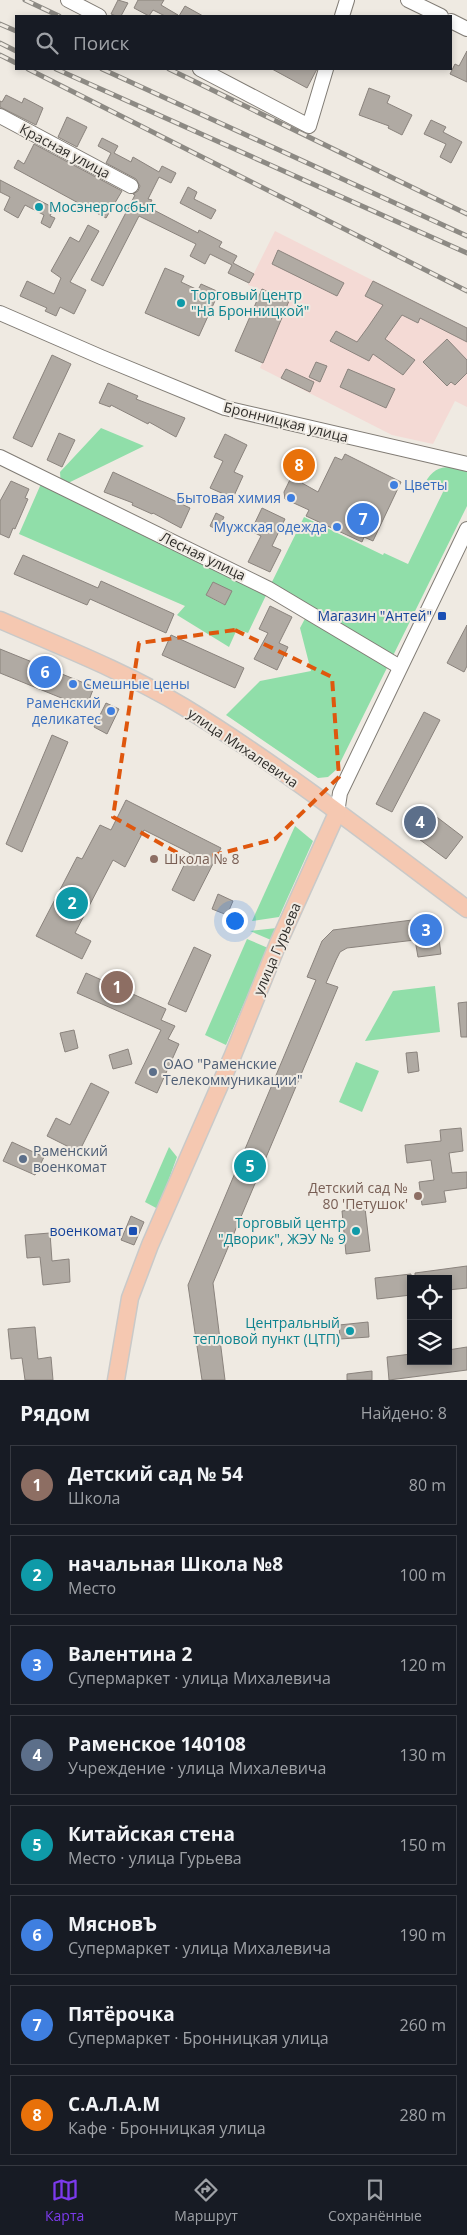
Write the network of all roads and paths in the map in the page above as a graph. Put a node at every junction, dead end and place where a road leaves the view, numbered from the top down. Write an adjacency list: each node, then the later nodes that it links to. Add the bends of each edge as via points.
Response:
1 (68, 0): 4 (street)
2 (346, 0): 5 (street)
3 (408, 0): 6 (street)
4 (97, 15)
5 (342, 15)
6 (439, 15)
7 (452, 22): 8 (street)
8 (467, 29)
9 (202, 70): 10 (street, via 309,126)
10 (326, 70)
11 (0, 116): 12 (street, Красная улица)
12 (131, 186)
13 (0, 313): 15 (street, Бронницкая улица, via 225,408)
14 (0, 457): 18 (street, Лесная улица, via 269,589)
15 (467, 464)
16 (467, 528): 18 (street, улица Гурьева)
17 (0, 620): 19 (main road, улица Михалевича, via 124,675 183,707)
18 (400, 668): 19 (street, улица Гурьева, via 340,793)
19 (337, 813): 20 (main road, улица Михалевича); 21 (main road, улица Гурьева, via 277,946 142,1266 130,1298)
20 (467, 909)
21 (116, 1380)

